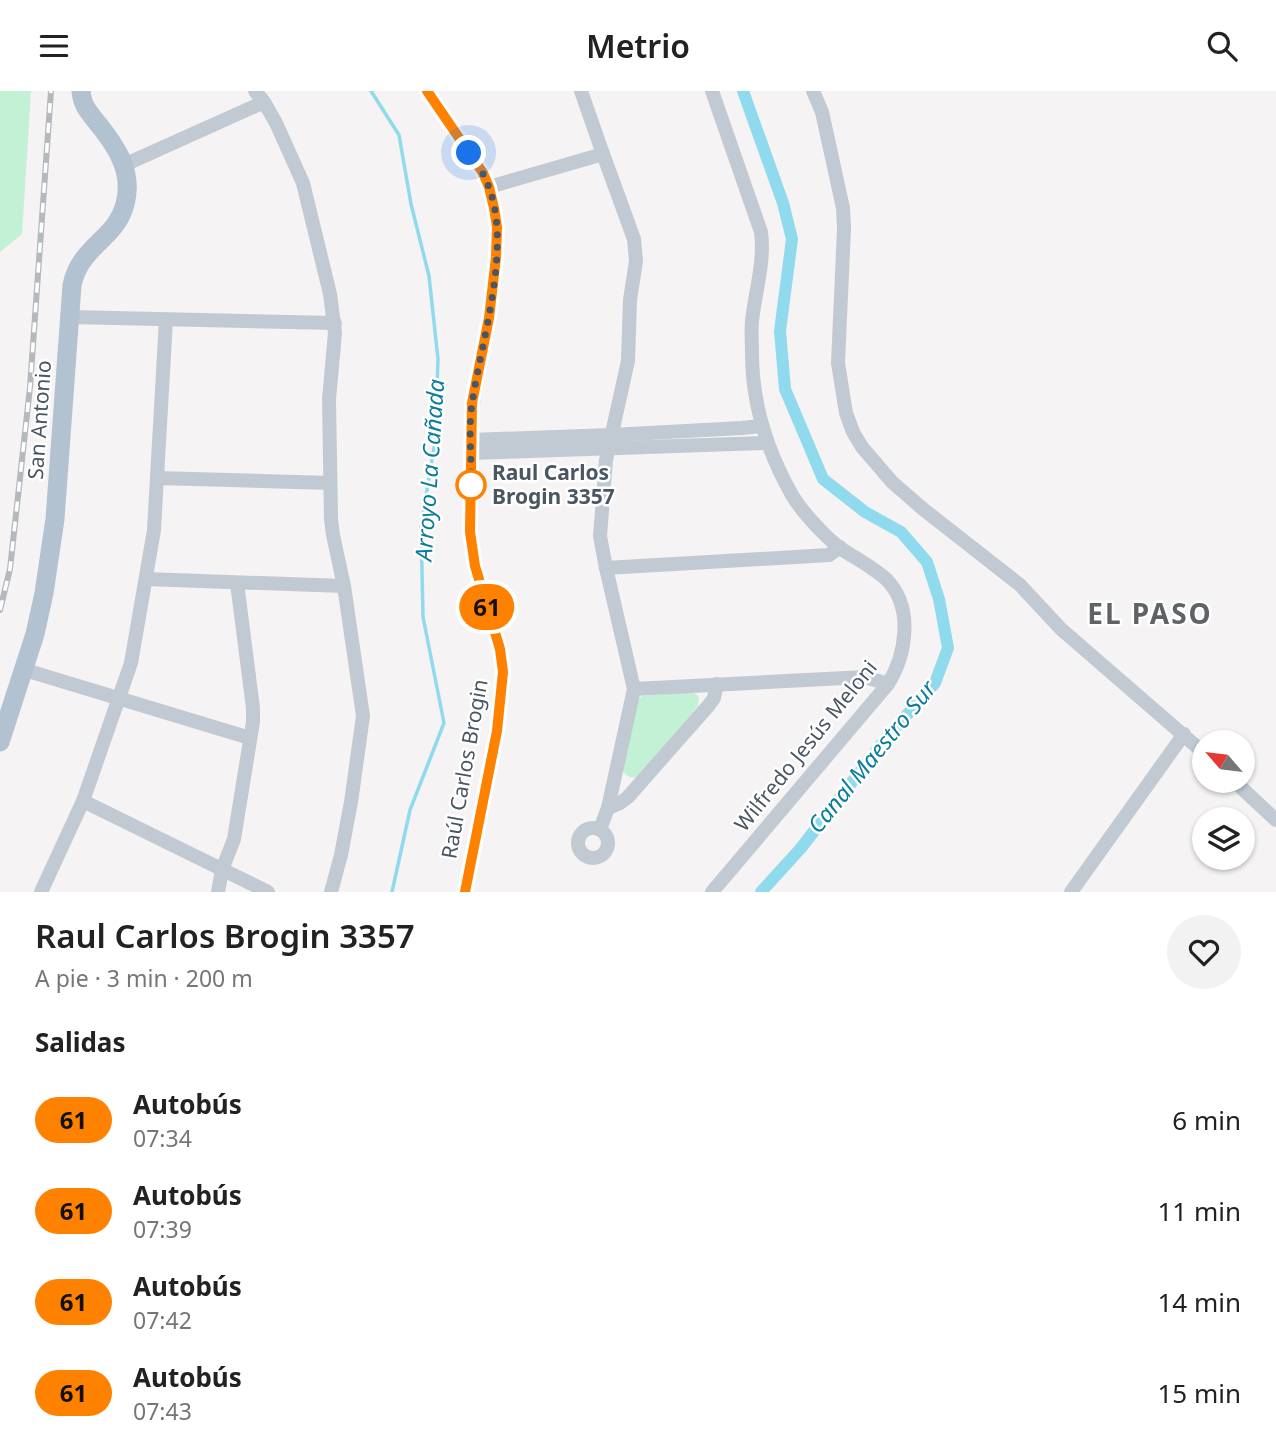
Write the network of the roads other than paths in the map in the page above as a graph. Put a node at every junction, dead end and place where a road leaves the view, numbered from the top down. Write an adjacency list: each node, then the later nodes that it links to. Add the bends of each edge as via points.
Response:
1 (81, 91): 8 (main road, San Antonio, via 86,109)
2 (91, 91): 8 (main road, San Antonio)
3 (427, 91): 11 (street, Raúl Carlos Brogin)
4 (581, 91): 9 (street)
5 (712, 91): 15 (street, Wilfredo Jesús Meloni, via 763,244 752,324 752,371)
6 (813, 91): 31 (street, via 822,112 843,208 838,363 853,432 892,482 1020,585 1061,629)
7 (259, 97): 10 (street); 14 (street, via 286,142 303,183)
8 (96, 121): 10 (main road, San Antonio)
9 (603, 154): 11 (street); 16 (street, via 634,239 636,261 628,361)
10 (124, 165): 12 (main road, San Antonio, via 128,191 123,210 115,227 76,271)
11 (489, 187): 18 (street, Raúl Carlos Brogin, via 497,227 496,257 472,403)
12 (69, 317): 13 (street); 26 (main road, San Antonio, via 55,519 44,593)
13 (166, 320): 14 (street); 19 (street)
14 (335, 323): 20 (street, via 329,399)
15 (761, 426): 16 (street); 17 (street, Wilfredo Jesús Meloni)
16 (609, 442): 17 (street); 18 (street); 22 (street, via 600,523)
17 (767, 443): 21 (street, Wilfredo Jesús Meloni, via 794,497)
18 (472, 447): 45 (street, Raúl Carlos Brogin, via 472,550 503,672 497,731)
19 (157, 478): 20 (street); 23 (street)
20 (330, 483): 25 (street, via 333,535)
21 (840, 547): 22 (street, via 829,555); 28 (street, Wilfredo Jesús Meloni, via 887,580 897,596 905,624 904,643)
22 (606, 568): 29 (street)
23 (146, 579): 24 (street); 30 (street, via 131,663)
24 (237, 583): 25 (street); 32 (street, via 253,708)
25 (344, 586): 44 (street, via 363,727)
26 (24, 670): 30 (street); 33 (main road, San Antonio)
27 (717, 684): 28 (street, via 865,677); 29 (street); 37 (street, via 713,698 691,726 628,797)
28 (888, 684): 46 (street, Wilfredo Jesús Meloni)
29 (634, 689): 37 (street)
30 (118, 699): 32 (street); 36 (street)
31 (1184, 734): 34 (street); 47 (street)
32 (250, 738): 40 (street, via 234,839)
33 (0, 742)
34 (1192, 742)
35 (1247, 793): 38 (street)
36 (83, 801): 40 (street); 41 (street)
37 (608, 808): 39 (street)
38 (1276, 820)
39 (600, 829)
40 (222, 870): 42 (street); 43 (street)
41 (41, 892)
42 (218, 892)
43 (268, 892)
44 (331, 892)
45 (465, 892)
46 (712, 892)
47 (1071, 892)

